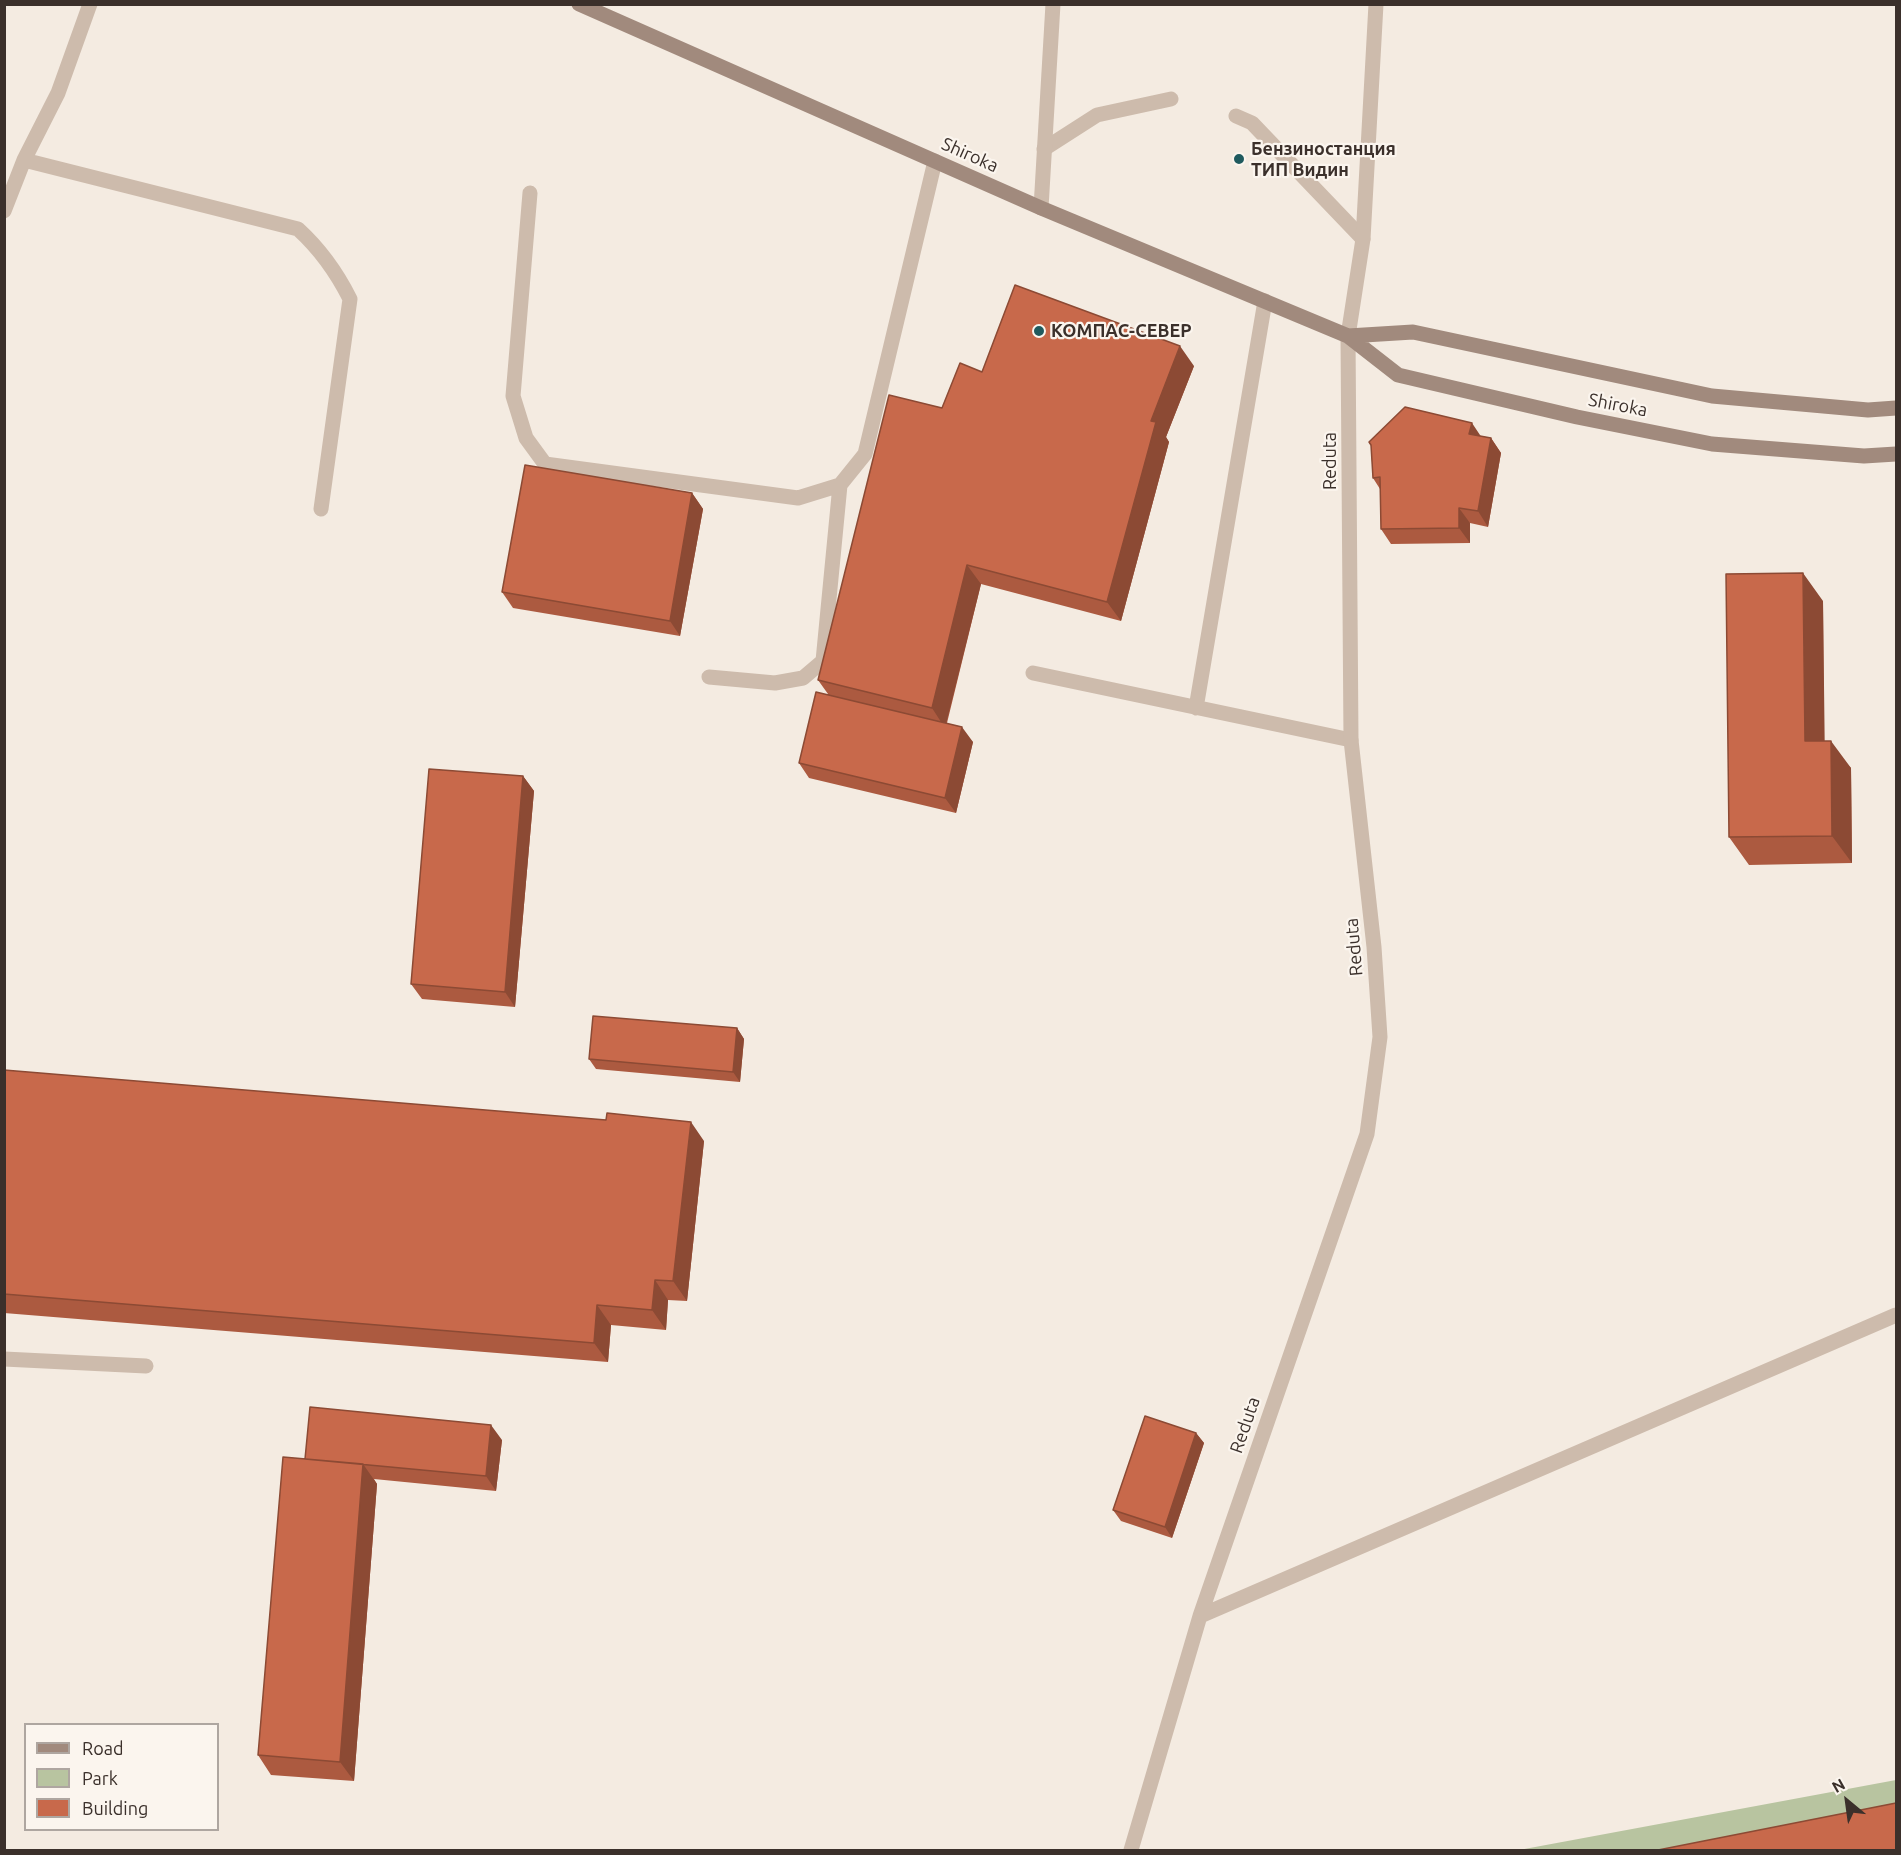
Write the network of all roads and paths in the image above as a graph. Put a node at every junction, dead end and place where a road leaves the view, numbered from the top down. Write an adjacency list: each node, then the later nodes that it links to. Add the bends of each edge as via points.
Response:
1 (90, 4): 8 (street, via 58,93)
2 (579, 4): 9 (main road, Shiroka)
3 (1053, 4): 7 (street)
4 (1377, 4): 13 (street, Reduta)
5 (1171, 99): 7 (street, via 1097,115)
6 (1236, 116): 13 (street, via 1252,123)
7 (1044, 149): 11 (street)
8 (24, 160): 12 (street); 19 (street, via 298,229 316,246 350,299)
9 (935, 161): 11 (main road, Shiroka); 18 (street, via 865,454)
10 (530, 193): 18 (street, via 513,396 525,438 545,464 798,498)
11 (1041, 208): 14 (main road, Shiroka)
12 (4, 211)
13 (1363, 239): 15 (street, Reduta)
14 (1265, 301): 15 (main road, Shiroka); 22 (street)
15 (1348, 336): 16 (main road, Shiroka, via 1413,332 1712,396 1868,410); 17 (main road, Shiroka, via 1398,375 1577,417 1712,444 1864,456); 23 (street, Reduta)
16 (1896, 408)
17 (1896, 454)
18 (840, 485): 21 (street, via 823,661 803,678 775,683)
19 (321, 509)
20 (1033, 673): 22 (street)
21 (709, 677)
22 (1196, 708): 23 (street)
23 (1351, 740): 27 (street, Reduta, via 1380,1037 1367,1134)
24 (1896, 1315): 27 (street)
25 (4, 1359): 26 (street)
26 (146, 1365)
27 (1200, 1616): 28 (street, Reduta)
28 (1131, 1851)

